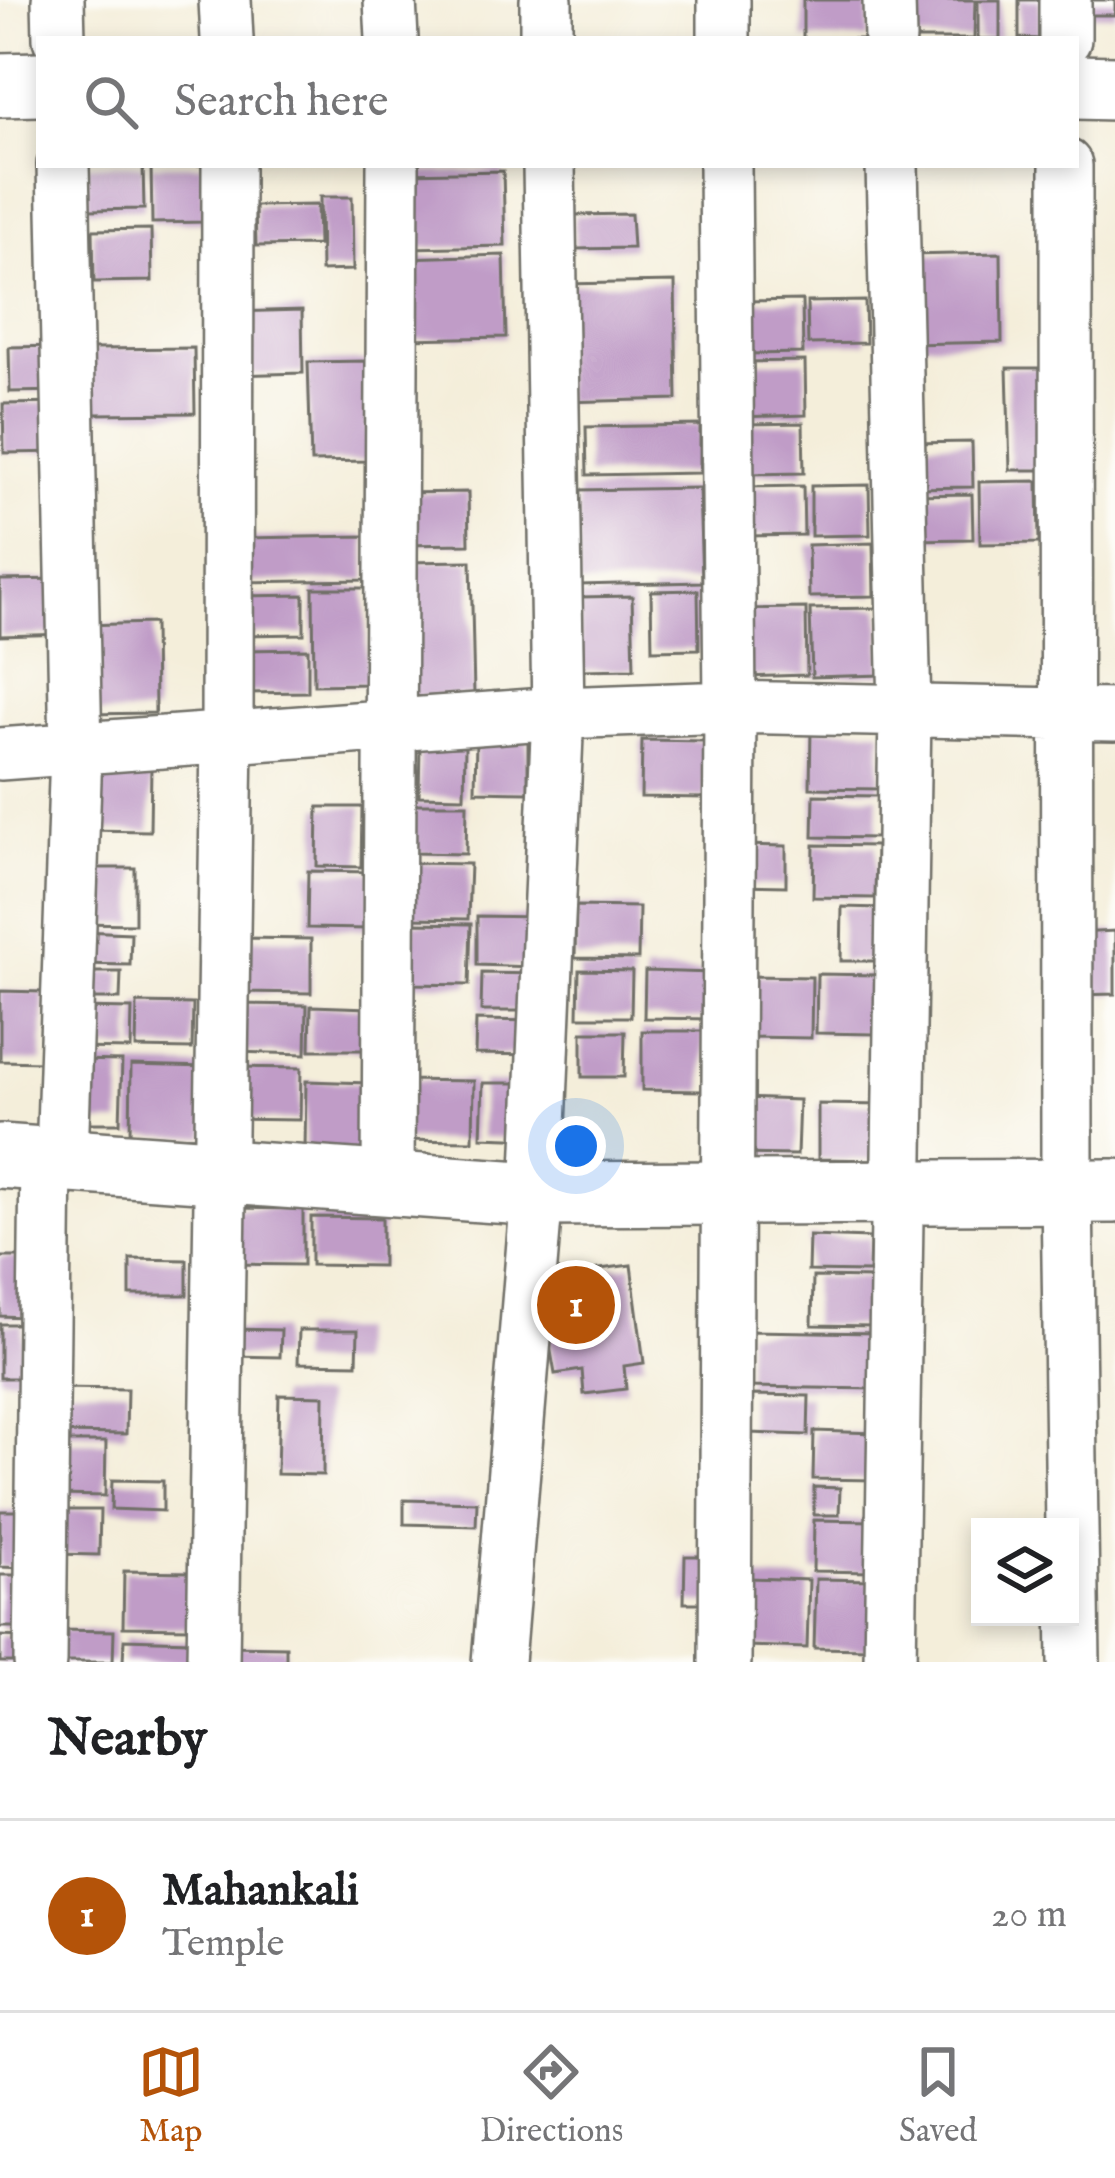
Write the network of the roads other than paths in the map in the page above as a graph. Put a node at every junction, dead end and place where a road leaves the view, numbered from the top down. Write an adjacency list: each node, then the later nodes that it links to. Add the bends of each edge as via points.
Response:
1 (58, 0): 8 (street)
2 (225, 0): 9 (street)
3 (390, 0): 10 (street)
4 (546, 0): 11 (street)
5 (724, 0): 12 (street)
6 (889, 0): 13 (street)
7 (1065, 0): 14 (street)
8 (59, 36)
9 (227, 36)
10 (392, 36)
11 (546, 36)
12 (724, 36)
13 (890, 36)
14 (1065, 36)
15 (36, 84): 16 (street)
16 (0, 85)
17 (1079, 87): 18 (street)
18 (1115, 88)
19 (63, 168): 32 (street)
20 (228, 168): 31 (street)
21 (393, 168): 30 (street)
22 (548, 168): 28 (street)
23 (725, 168): 26 (street)
24 (892, 168): 27 (street)
25 (1066, 168): 29 (street)
26 (730, 707): 27 (street); 28 (street); 37 (street)
27 (905, 712): 29 (street); 40 (street)
28 (558, 713): 30 (street); 39 (street)
29 (1092, 715): 38 (street)
30 (393, 726): 31 (street); 36 (street)
31 (226, 737): 32 (street); 35 (street)
32 (76, 750): 33 (street); 34 (street)
33 (0, 754)
34 (36, 1157): 35 (street); 41 (street)
35 (221, 1175): 36 (street); 42 (street)
36 (388, 1182): 39 (street)
37 (725, 1191): 39 (street); 40 (street); 44 (street)
38 (1091, 1192): 40 (street); 46 (street)
39 (537, 1194): 43 (street)
40 (897, 1194): 45 (street)
41 (40, 1662)
42 (213, 1662)
43 (498, 1662)
44 (725, 1662)
45 (890, 1662)
46 (1074, 1662)

